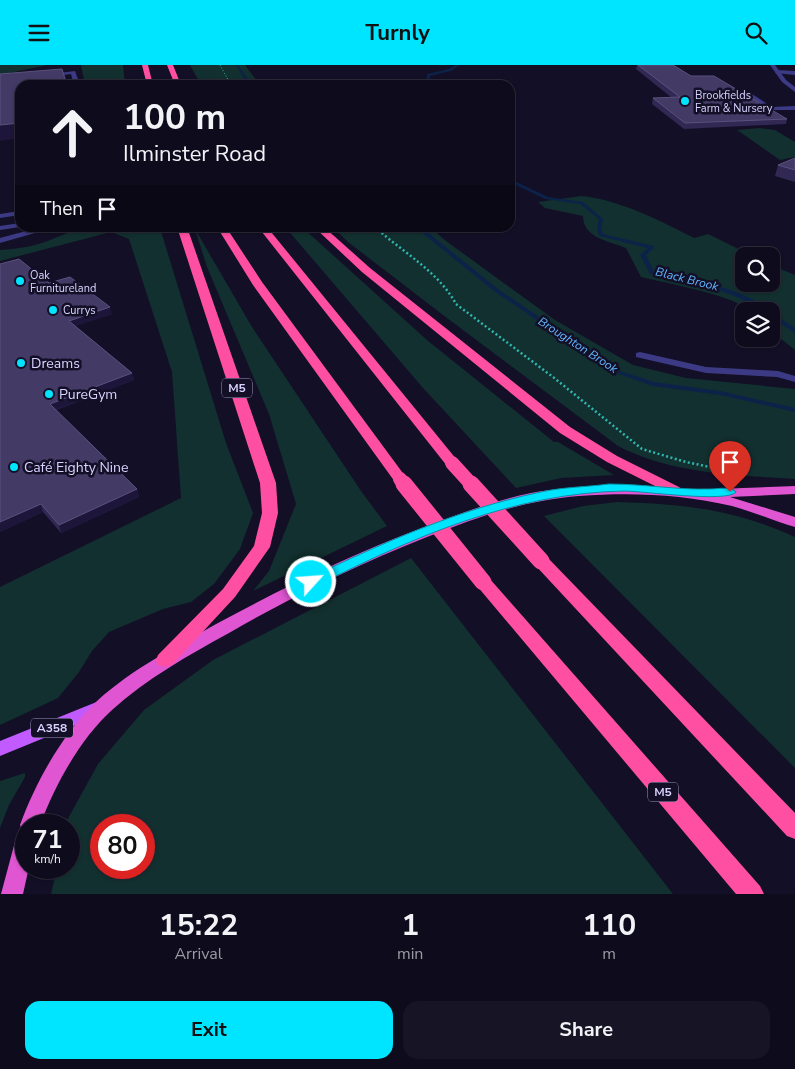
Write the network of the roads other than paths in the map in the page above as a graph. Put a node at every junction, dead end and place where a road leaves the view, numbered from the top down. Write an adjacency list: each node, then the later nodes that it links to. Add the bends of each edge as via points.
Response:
1 (145, 65): 8 (highway)
2 (170, 65): 9 (highway)
3 (772, 65): 4 (street)
4 (777, 72): 5 (street); 10 (street)
5 (795, 73)
6 (44, 75): 7 (street, via 73,72)
7 (75, 80)
8 (149, 80)
9 (176, 80)
10 (795, 90)
11 (750, 95): 12 (street, via 771,109)
12 (795, 108)
13 (15, 214): 14 (street)
14 (0, 216)
15 (15, 226): 16 (street)
16 (0, 228)
17 (33, 232): 22 (street)
18 (184, 232): 29 (highway, M5, via 268,483 270,513 262,547 248,569)
19 (224, 232): 36 (highway, M5, bridge, via 257,283 400,479 483,582)
20 (266, 232): 33 (highway, bridge, via 452,463 630,657)
21 (324, 232): 25 (highway, via 565,430 612,459)
22 (0, 241)
23 (640, 355): 24 (street, via 706,369 778,374)
24 (795, 379)
25 (674, 490): 27 (highway); 29 (highway, via 637,488 543,495 483,510 378,549 261,607)
26 (795, 490): 27 (highway)
27 (696, 493): 28 (highway)
28 (795, 522)
29 (165, 660): 30 (highway)
30 (104, 706): 31 (main road, A358); 32 (highway, via 67,752)
31 (0, 749)
32 (33, 814)
33 (795, 829)
34 (16, 879): 35 (highway)
35 (12, 894)
36 (752, 894)

